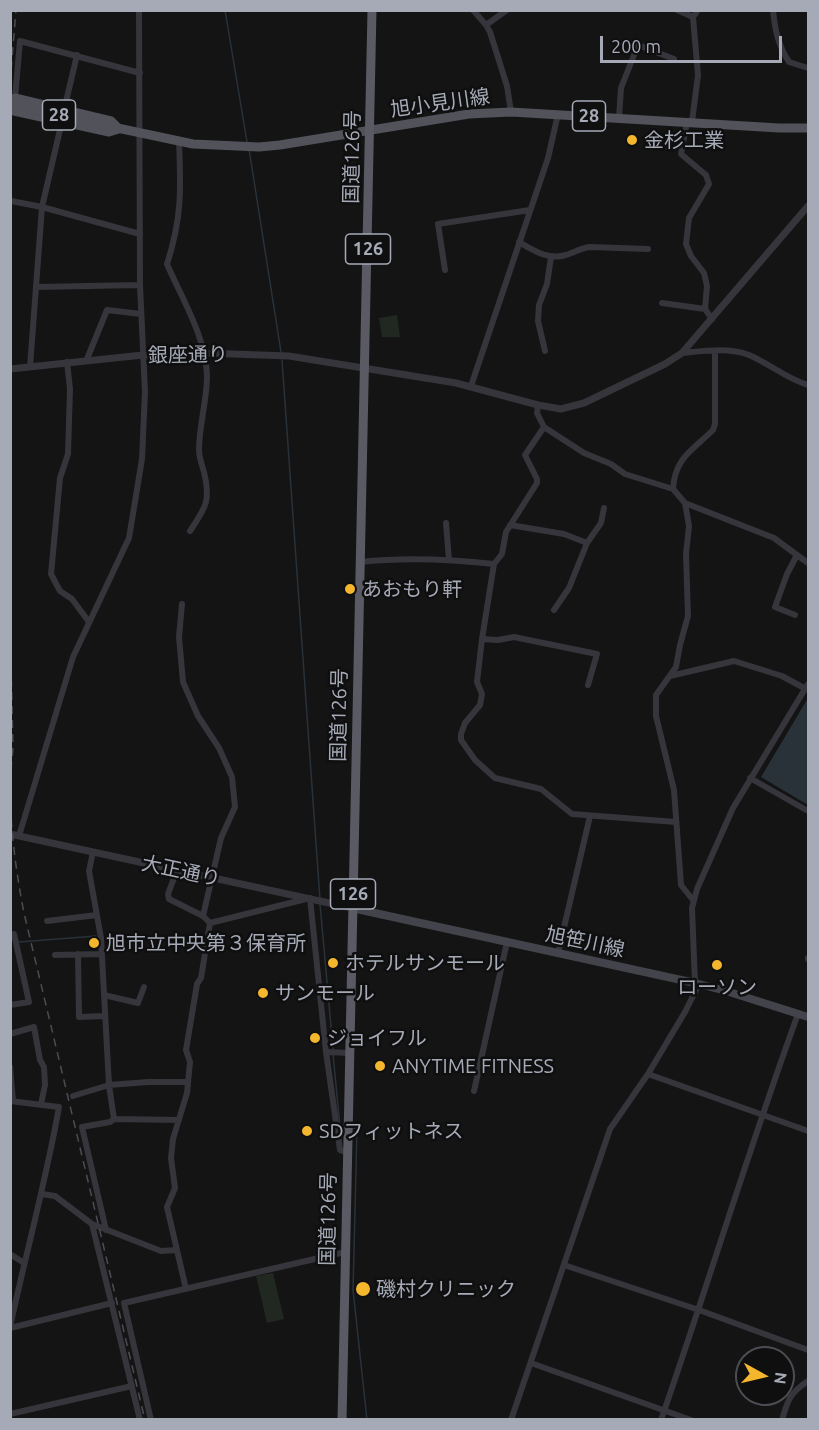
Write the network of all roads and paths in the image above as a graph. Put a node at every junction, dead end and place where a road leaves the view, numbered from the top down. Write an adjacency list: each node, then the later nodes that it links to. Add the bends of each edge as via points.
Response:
1 (139, 10): 13 (street)
2 (372, 10): 23 (highway, 国道126号 / 126)
3 (473, 10): 9 (street)
4 (507, 10): 9 (street)
5 (677, 10): 8 (street)
6 (698, 10): 8 (street)
7 (772, 10): 12 (street, via 784,54 789,62)
8 (693, 17): 20 (street, via 698,75)
9 (486, 24): 16 (street, via 507,86)
10 (77, 55): 13 (street); 14 (street, via 20,41); 15 (street)
11 (674, 59): 18 (street, via 639,45 621,88)
12 (808, 68)
13 (140, 73): 24 (street)
14 (13, 101): 15 (main road); 19 (main road, via 14,111); 22 (main road, 旭小見川線 / 28, bridge)
15 (64, 110): 22 (main road, via 111,121)
16 (511, 112): 17 (main road, 旭小見川線 / 28); 23 (main road, 旭小見川線 / 28, via 469,114)
17 (558, 114): 18 (main road, 旭小見川線 / 28); 29 (street)
18 (620, 118): 20 (main road, 旭小見川線 / 28)
19 (62, 121): 22 (main road, via 109,132); 28 (street)
20 (690, 122): 21 (main road, 旭小見川線 / 28); 38 (street, via 681,154 706,175 709,184 689,218 686,244 704,273)
21 (808, 128)
22 (119, 129): 24 (main road, 旭小見川線 / 28)
23 (371, 130): 25 (main road, 旭小見川線 / 28, via 280,146 214,146); 49 (highway, 国道126号 / 126)
24 (140, 134): 25 (main road, 旭小見川線 / 28); 30 (street)
25 (179, 141): 43 (street, via 181,197 177,236 167,264)
26 (11, 201): 28 (street)
27 (808, 206): 40 (street, 銀座通り)
28 (42, 207): 30 (street); 36 (street)
29 (530, 210): 31 (street); 34 (street, via 438,224)
30 (140, 234): 35 (street)
31 (519, 242): 33 (street); 51 (street)
32 (648, 249): 33 (street, via 590,247)
33 (551, 257): 41 (street, via 539,305 538,321)
34 (445, 270)
35 (140, 285): 36 (street); 39 (street)
36 (36, 287): 48 (street)
37 (662, 303): 38 (street)
38 (705, 309): 40 (street)
39 (141, 314): 45 (street); 46 (street, via 107,309)
40 (712, 319): 44 (street, 銀座通り)
41 (545, 351)
42 (715, 351): 44 (street); 52 (street, via 747,354); 55 (street, via 715,424 682,458)
43 (204, 353): 45 (street, 銀座通り); 49 (street, 銀座通り, via 281,356); 60 (street, via 207,376 199,453 208,502)
44 (682, 353): 53 (street, 銀座通り, via 574,406 561,409)
45 (143, 355): 46 (street, 銀座通り); 70 (street, via 142,459 129,538)
46 (87, 359): 47 (street, 銀座通り)
47 (67, 362): 48 (street, 銀座通り); 70 (street, via 68,454 60,478 51,574 60,591 72,599)
48 (30, 367): 50 (street, 銀座通り)
49 (365, 368): 51 (street, 銀座通り); 64 (highway, 国道126号 / 126)
50 (10, 369)
51 (471, 386): 53 (street, 銀座通り)
52 (808, 386)
53 (538, 405): 54 (street, via 537,413)
54 (544, 427): 55 (street, via 625,474); 59 (street, via 525,455 537,483)
55 (673, 489): 56 (street)
56 (685, 503): 62 (street, via 774,538); 72 (street, via 689,526 688,616 676,667)
57 (604, 508): 61 (street, via 598,529)
58 (446, 523): 63 (street)
59 (510, 525): 61 (street, via 564,534); 66 (street, via 502,554)
60 (190, 531)
61 (586, 543): 68 (street, via 569,588)
62 (797, 555): 65 (street); 69 (street, via 775,607)
63 (449, 560): 64 (street); 66 (street)
64 (360, 562): 86 (highway, 国道126号 / 126)
65 (808, 563)
66 (494, 564): 71 (street)
67 (182, 604): 83 (street, via 179,637 183,682 232,777 235,807 221,838)
68 (555, 610)
69 (795, 615)
70 (89, 622): 80 (street, via 73,657)
71 (482, 639): 73 (street, via 514,637 597,654); 77 (street, via 477,682 482,694 480,705 461,734 463,746 500,781 541,789 572,814)
72 (670, 676): 74 (street, via 734,661); 78 (street, via 656,695 656,716 674,790)
73 (588, 685)
74 (807, 686): 75 (street)
75 (750, 778): 76 (street); 85 (street)
76 (808, 811)
77 (590, 816): 78 (street); 93 (street)
78 (676, 822): 85 (street, via 681,885)
79 (10, 834): 80 (street, 大正通り)
80 (19, 836): 81 (street, 大正通り)
81 (93, 852): 82 (street, 大正通り); 87 (street, via 89,872)
82 (177, 870): 83 (street, 大正通り); 88 (street, via 169,899)
83 (211, 878): 84 (street, 大正通り); 88 (street)
84 (310, 898): 86 (street, 大正通り); 90 (street); 107 (street)
85 (693, 900): 99 (street)
86 (352, 908): 92 (main road, 旭笹川線); 108 (highway, 国道126号 / 126)
87 (97, 915): 89 (street); 95 (street)
88 (203, 916): 90 (street)
89 (47, 921)
90 (210, 923): 111 (street, via 186,1050 190,1062)
91 (14, 934): 98 (street)
92 (507, 942): 93 (main road, 旭笹川線); 113 (street)
93 (558, 953): 99 (main road, 旭笹川線)
94 (78, 954): 95 (street); 96 (street); 104 (street, via 79,1017)
95 (102, 954): 101 (street)
96 (56, 955)
97 (10, 958): 98 (street)
98 (18, 958): 102 (street, via 28,1002)
99 (697, 984): 103 (main road, 旭笹川線); 110 (street)
100 (144, 987): 101 (street, via 138,1003)
101 (104, 994): 104 (street)
102 (10, 1005)
103 (798, 1014): 105 (main road, 旭笹川線); 117 (street)
104 (105, 1016): 112 (street)
105 (808, 1017)
106 (10, 1034): 116 (street, via 34,1027 44,1067)
107 (330, 1052): 108 (street); 121 (street, via 340,1150)
108 (350, 1053): 121 (highway, 国道126号 / 126)
109 (10, 1067): 115 (street)
110 (648, 1074): 117 (street); 129 (street, via 610,1129)
111 (188, 1082): 112 (street); 119 (street)
112 (109, 1085): 114 (street); 118 (street)
113 (474, 1091)
114 (73, 1096)
115 (12, 1101): 116 (street)
116 (40, 1104): 122 (street, via 59,1107)
117 (761, 1114): 120 (street); 132 (street)
118 (114, 1119): 119 (street); 124 (street, via 82,1126)
119 (179, 1120): 125 (street, via 171,1158 175,1188 167,1208)
120 (808, 1131)
121 (347, 1152): 126 (highway, 国道126号 / 126)
122 (42, 1194): 123 (street, via 55,1196); 128 (street)
123 (92, 1224): 124 (street); 131 (street)
124 (106, 1230): 125 (street, via 161,1251)
125 (177, 1250): 130 (street)
126 (345, 1252): 130 (street); 142 (highway, 国道126号 / 126)
127 (10, 1254): 128 (street)
128 (24, 1263): 133 (street)
129 (564, 1265): 132 (street); 135 (street)
130 (186, 1289): 141 (street, via 124,1303)
131 (112, 1303): 133 (street); 137 (street)
132 (699, 1310): 134 (street); 138 (street)
133 (10, 1327)
134 (808, 1350)
135 (531, 1363): 138 (street); 143 (street)
136 (808, 1381): 146 (street, via 788,1399)
137 (132, 1386): 139 (street); 140 (street)
138 (664, 1410): 144 (street); 145 (street)
139 (10, 1414)
140 (140, 1419)
141 (151, 1419)
142 (342, 1419)
143 (511, 1419)
144 (661, 1419)
145 (691, 1419)
146 (782, 1419)

